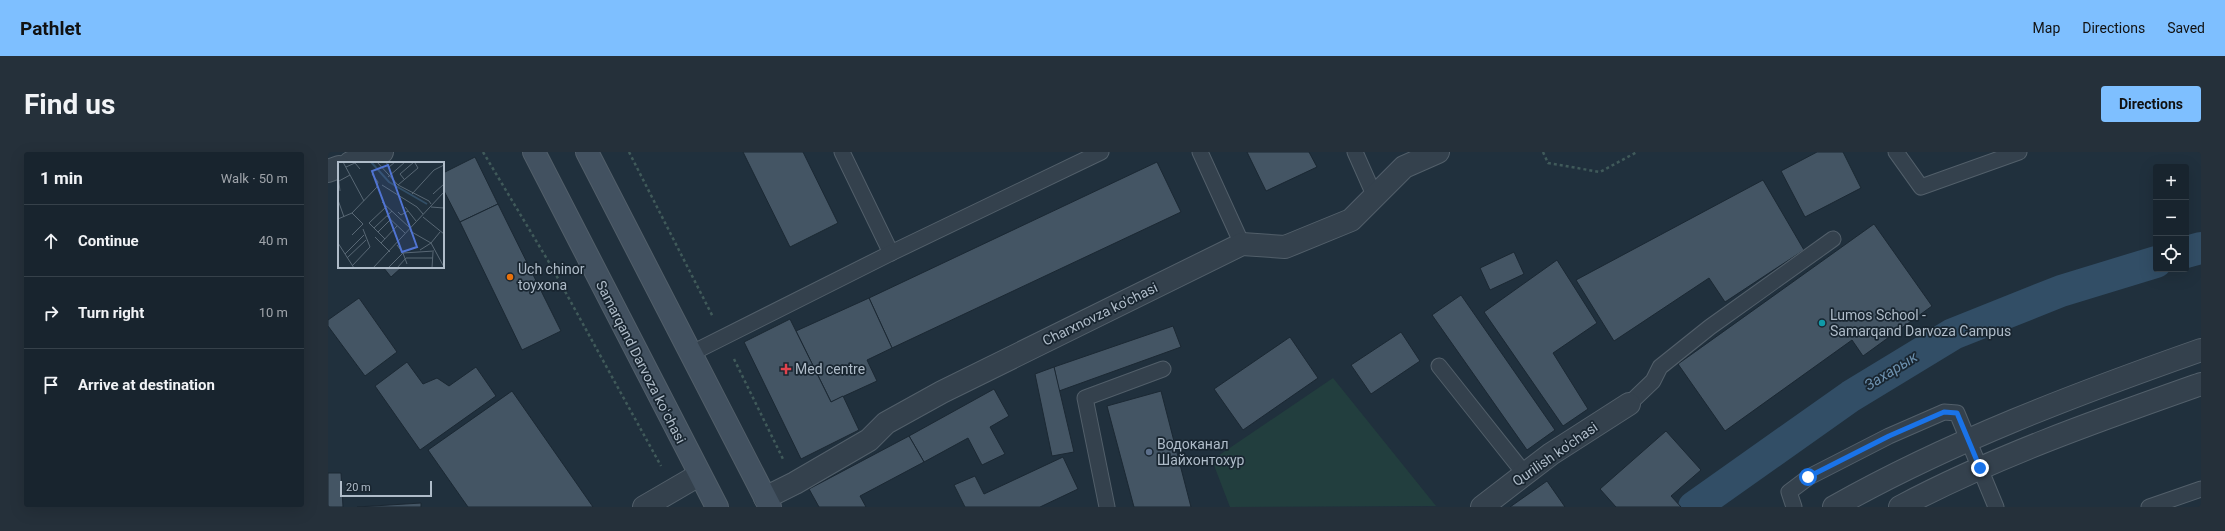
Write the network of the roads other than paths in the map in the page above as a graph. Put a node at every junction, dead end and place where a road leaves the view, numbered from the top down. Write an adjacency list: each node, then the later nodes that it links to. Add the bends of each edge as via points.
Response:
1 (382, 152): 12 (street)
2 (534, 152): 28 (main road, Samarqand Darvoza koʻchasi)
3 (587, 152): 20 (main road)
4 (842, 152): 18 (lane)
5 (1101, 152): 11 (lane)
6 (1200, 152): 17 (lane)
7 (1355, 152): 15 (lane)
8 (1438, 152): 15 (street, via 1404,167)
9 (1896, 152): 10 (lane, via 1921,187)
10 (2019, 152)
11 (1076, 158): 18 (lane)
12 (353, 162)
13 (338, 167): 14 (street)
14 (328, 171)
15 (1375, 197): 17 (street, via 1351,220 1284,247)
16 (1833, 239): 24 (lane, via 1710,327 1660,367 1653,381)
17 (1242, 244): 30 (street, Charxnovza ko'chasi, via 942,392 886,423 869,440 795,483)
18 (891, 253): 20 (lane)
19 (2201, 350): 25 (street, via 2063,401)
20 (690, 354): 30 (main road)
21 (1438, 366): 27 (lane)
22 (1163, 369): 33 (lane, via 1085,398)
23 (2201, 384): 26 (street, via 2073,430)
24 (1629, 404): 27 (street, Qurilish ko'chasi)
25 (1968, 441): 26 (lane); 35 (lane, via 1957,413 1944,412 1889,436 1808,477 1789,492); 36 (street)
26 (1980, 468): 37 (street); 38 (lane)
27 (1524, 473): 34 (street, Qurilish ko'chasi)
28 (699, 475): 31 (street); 32 (main road, Samarqand Darvoza koʻchasi)
29 (2201, 489): 39 (lane)
30 (767, 503)
31 (644, 507)
32 (717, 507)
33 (1107, 507)
34 (1482, 507)
35 (1794, 507)
36 (1834, 507)
37 (1900, 507)
38 (1996, 507)
39 (2149, 507)

